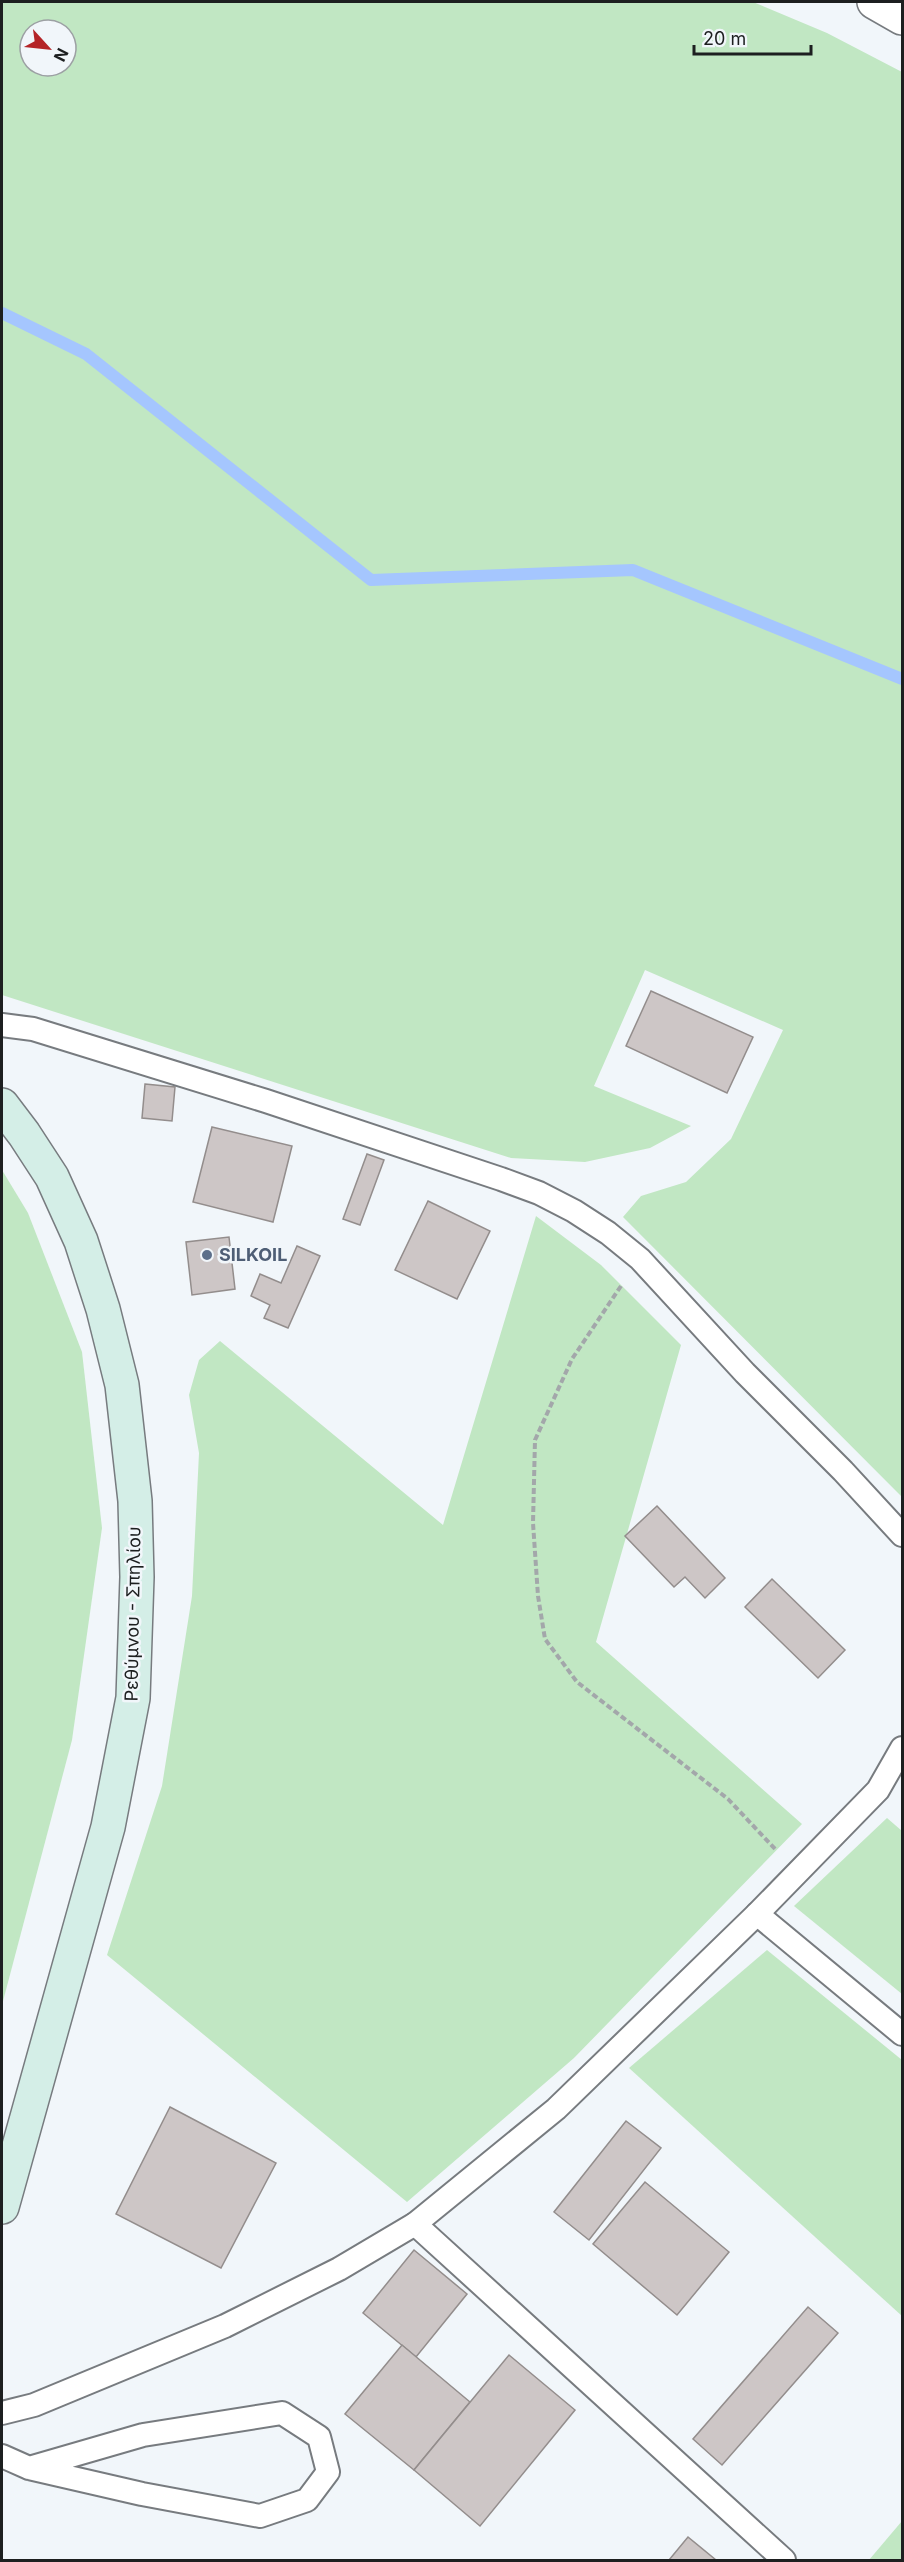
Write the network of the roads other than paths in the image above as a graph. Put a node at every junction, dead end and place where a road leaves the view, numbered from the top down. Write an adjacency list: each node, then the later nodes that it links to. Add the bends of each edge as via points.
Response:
1 (874, 2): 2 (street)
2 (903, 18)
3 (2, 1026): 5 (lane, via 33,1029 266,1101 501,1179 574,1211 640,1259)
4 (2, 1105): 9 (main road, Ρεθύμνου - Σπηλίου, via 52,1177 81,1241 103,1309 122,1385 135,1501 137,1577 133,1698 108,1827)
5 (903, 1535)
6 (903, 1748): 7 (lane, via 878,1790)
7 (757, 1914): 8 (lane); 10 (lane, via 556,2109)
8 (903, 2034)
9 (2, 2207)
10 (415, 2224): 11 (lane, via 339,2269 225,2326 34,2405); 14 (lane)
11 (2, 2413)
12 (2, 2456): 13 (lane)
13 (29, 2468): 13 (lane, via 142,2435 282,2414 319,2437 328,2472 307,2500 260,2516)
14 (784, 2560)

